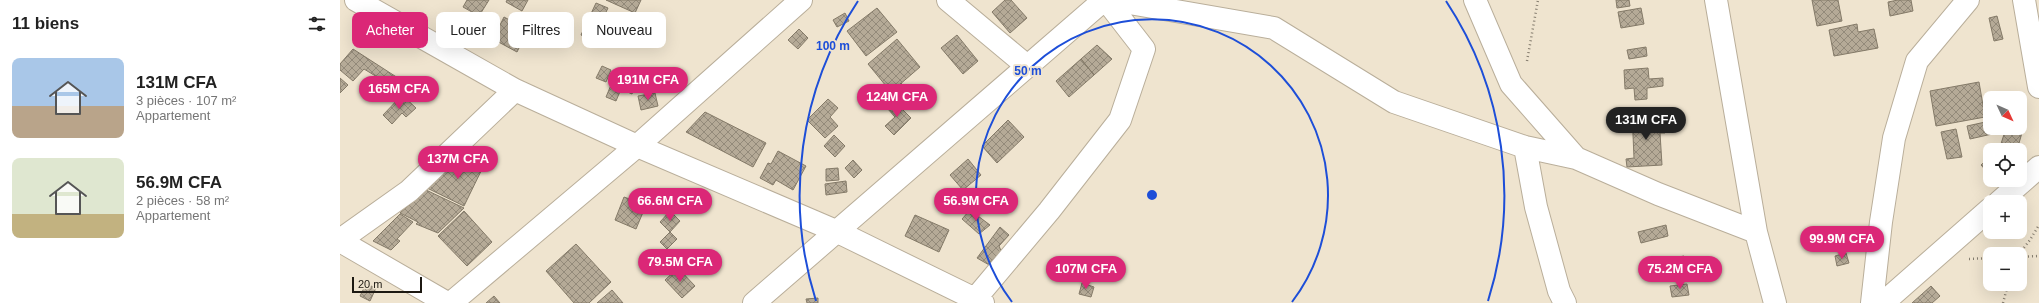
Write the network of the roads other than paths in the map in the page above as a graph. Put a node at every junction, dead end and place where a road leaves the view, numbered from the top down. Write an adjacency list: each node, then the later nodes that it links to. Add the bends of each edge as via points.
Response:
1 (356, 0): 12 (street)
2 (948, 0): 10 (street)
3 (1105, 0): 10 (street); 22 (street, via 1144,49 1120,120)
4 (1112, 0): 14 (street, via 1274,28 1394,102)
5 (1475, 0): 15 (street, via 1511,84)
6 (1716, 0): 20 (street)
7 (1968, 0): 28 (street, via 1917,61 1894,138)
8 (2024, 0): 11 (street)
9 (796, 1): 13 (street)
10 (1027, 66): 19 (street)
11 (2039, 87)
12 (515, 90): 13 (street); 21 (street, via 409,191)
13 (637, 146): 19 (street); 24 (street)
14 (1525, 147): 15 (street); 26 (street, via 1536,207 1559,291)
15 (1576, 158): 20 (street, via 1658,194)
16 (2039, 167): 17 (street)
17 (2006, 195)
18 (1983, 215): 29 (street)
19 (836, 231): 22 (street); 25 (street)
20 (1756, 232): 27 (street)
21 (340, 240): 23 (street)
22 (979, 301)
23 (447, 303)
24 (451, 303)
25 (754, 303)
26 (1565, 303)
27 (1775, 303)
28 (1872, 303)
29 (1883, 303)

